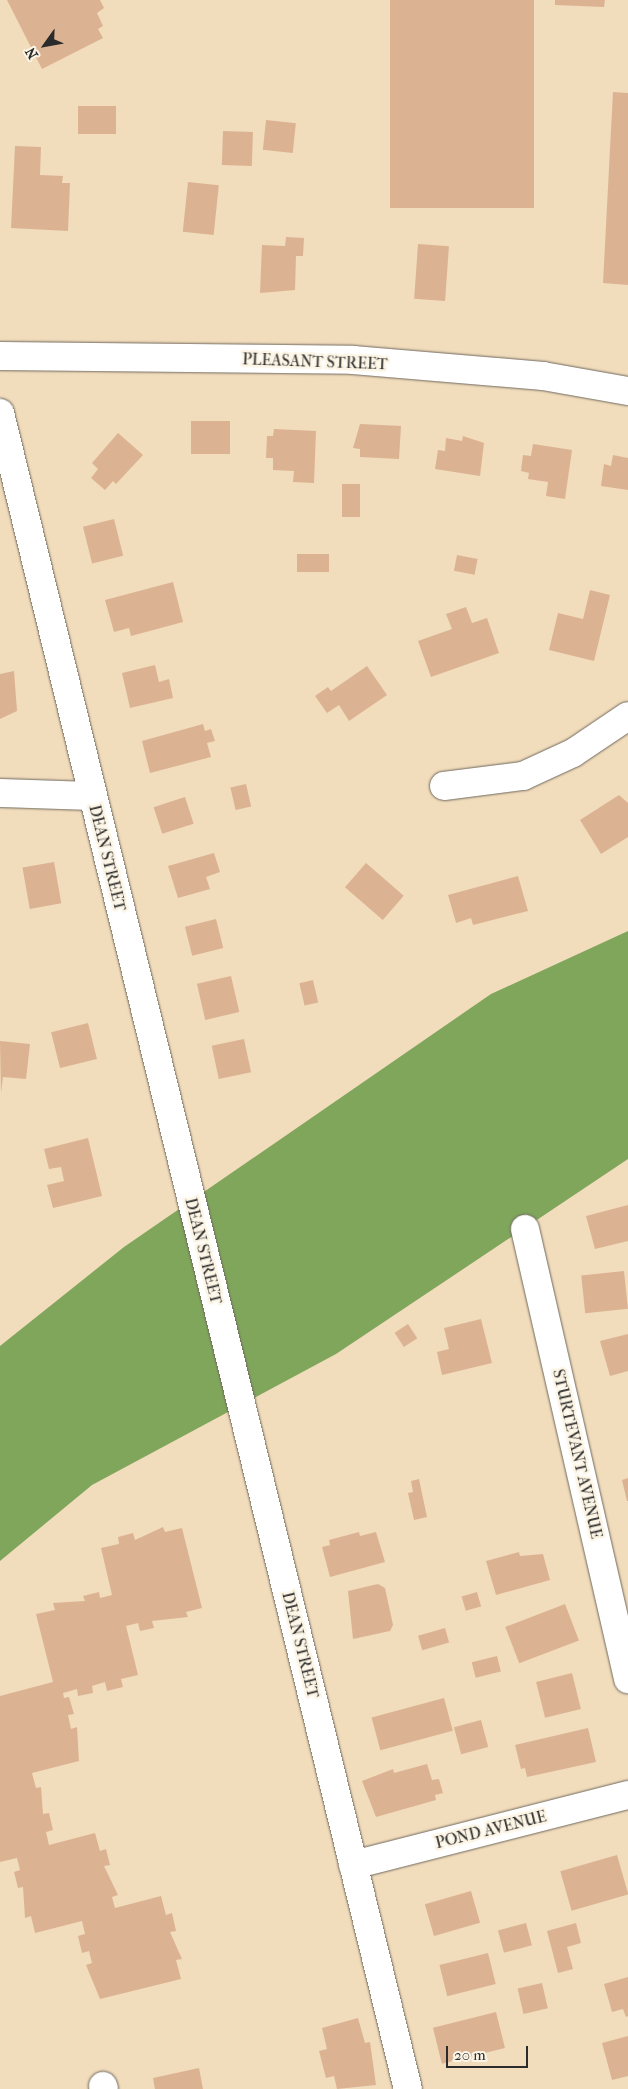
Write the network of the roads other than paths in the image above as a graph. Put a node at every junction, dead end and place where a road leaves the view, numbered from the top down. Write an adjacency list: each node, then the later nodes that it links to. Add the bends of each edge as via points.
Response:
1 (0, 356): 2 (main road, PLEASANT STREET, via 353,360 544,376)
2 (628, 390)
3 (0, 413): 7 (main road, DEAN STREET)
4 (628, 716): 5 (main road, via 573,753 523,776)
5 (444, 786)
6 (0, 793): 7 (main road)
7 (92, 796): 11 (main road, DEAN STREET)
8 (525, 1229): 9 (main road, STURTEVANT AVENUE)
9 (628, 1679)
10 (628, 1795): 11 (main road, POND AVENUE)
11 (353, 1865): 12 (main road, DEAN STREET)
12 (408, 2089)

